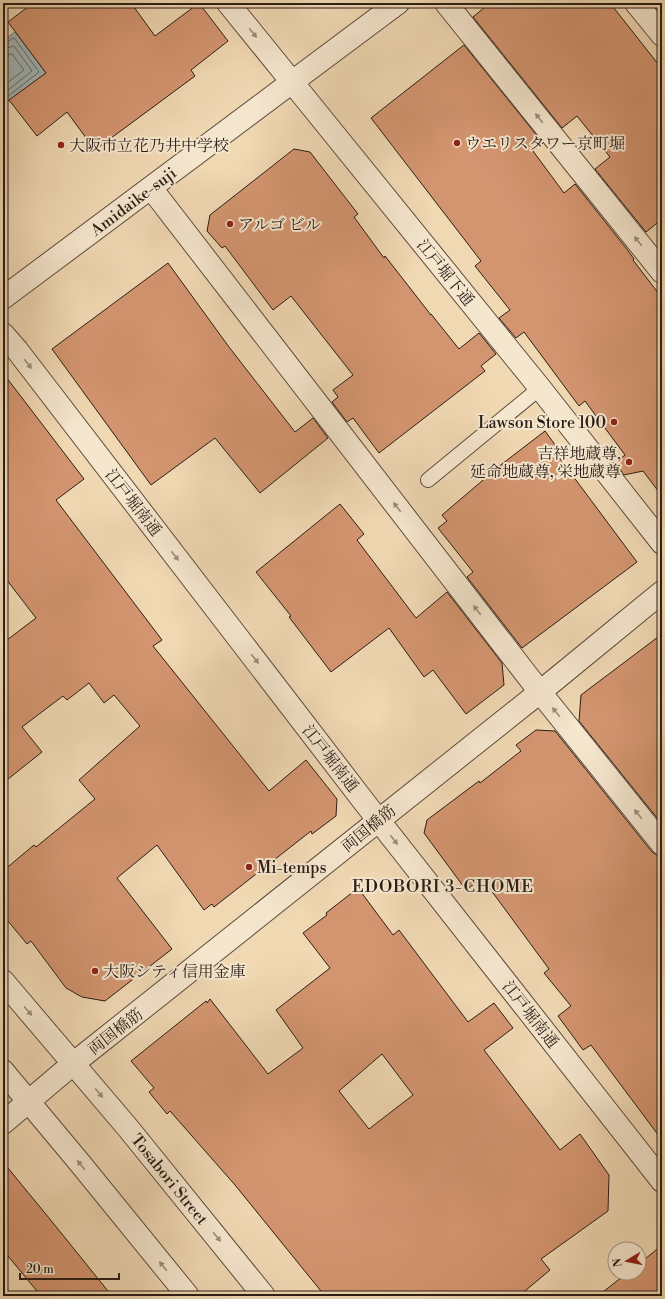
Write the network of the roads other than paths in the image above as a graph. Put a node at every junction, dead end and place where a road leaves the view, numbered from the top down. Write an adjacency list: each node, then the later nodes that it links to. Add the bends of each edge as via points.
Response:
1 (228, 3): 6 (street, 江戸堀下通, one-way to 6)
2 (398, 3): 6 (street, Amidaike-suji)
3 (446, 3): 8 (street, one-way to 3)
4 (636, 3): 5 (street)
5 (662, 35)
6 (292, 82): 7 (street, Amidaike-suji); 11 (street, 江戸堀下通)
7 (151, 188): 9 (street, Amidaike-suji); 15 (street, one-way to 7)
8 (662, 272)
9 (3, 298)
10 (3, 334): 16 (street, 江戸堀南通, one-way to 16)
11 (540, 388): 12 (lane); 13 (street, 江戸堀下通)
12 (428, 480)
13 (662, 543)
14 (662, 592): 15 (street, 両国橋筋)
15 (540, 692): 16 (street, 両国橋筋); 17 (street, one-way to 15)
16 (379, 820): 19 (street, 両国橋筋); 23 (street, 江戸堀南通, one-way to 23)
17 (662, 844)
18 (3, 981): 19 (street, Tosabori Street, one-way to 19)
19 (74, 1063): 21 (street, 両国橋筋); 25 (street, Tosabori Street, one-way to 25)
20 (3, 1071): 21 (street)
21 (28, 1101): 22 (street); 24 (street, one-way to 21)
22 (3, 1123)
23 (662, 1181)
24 (188, 1296)
25 (264, 1296)

